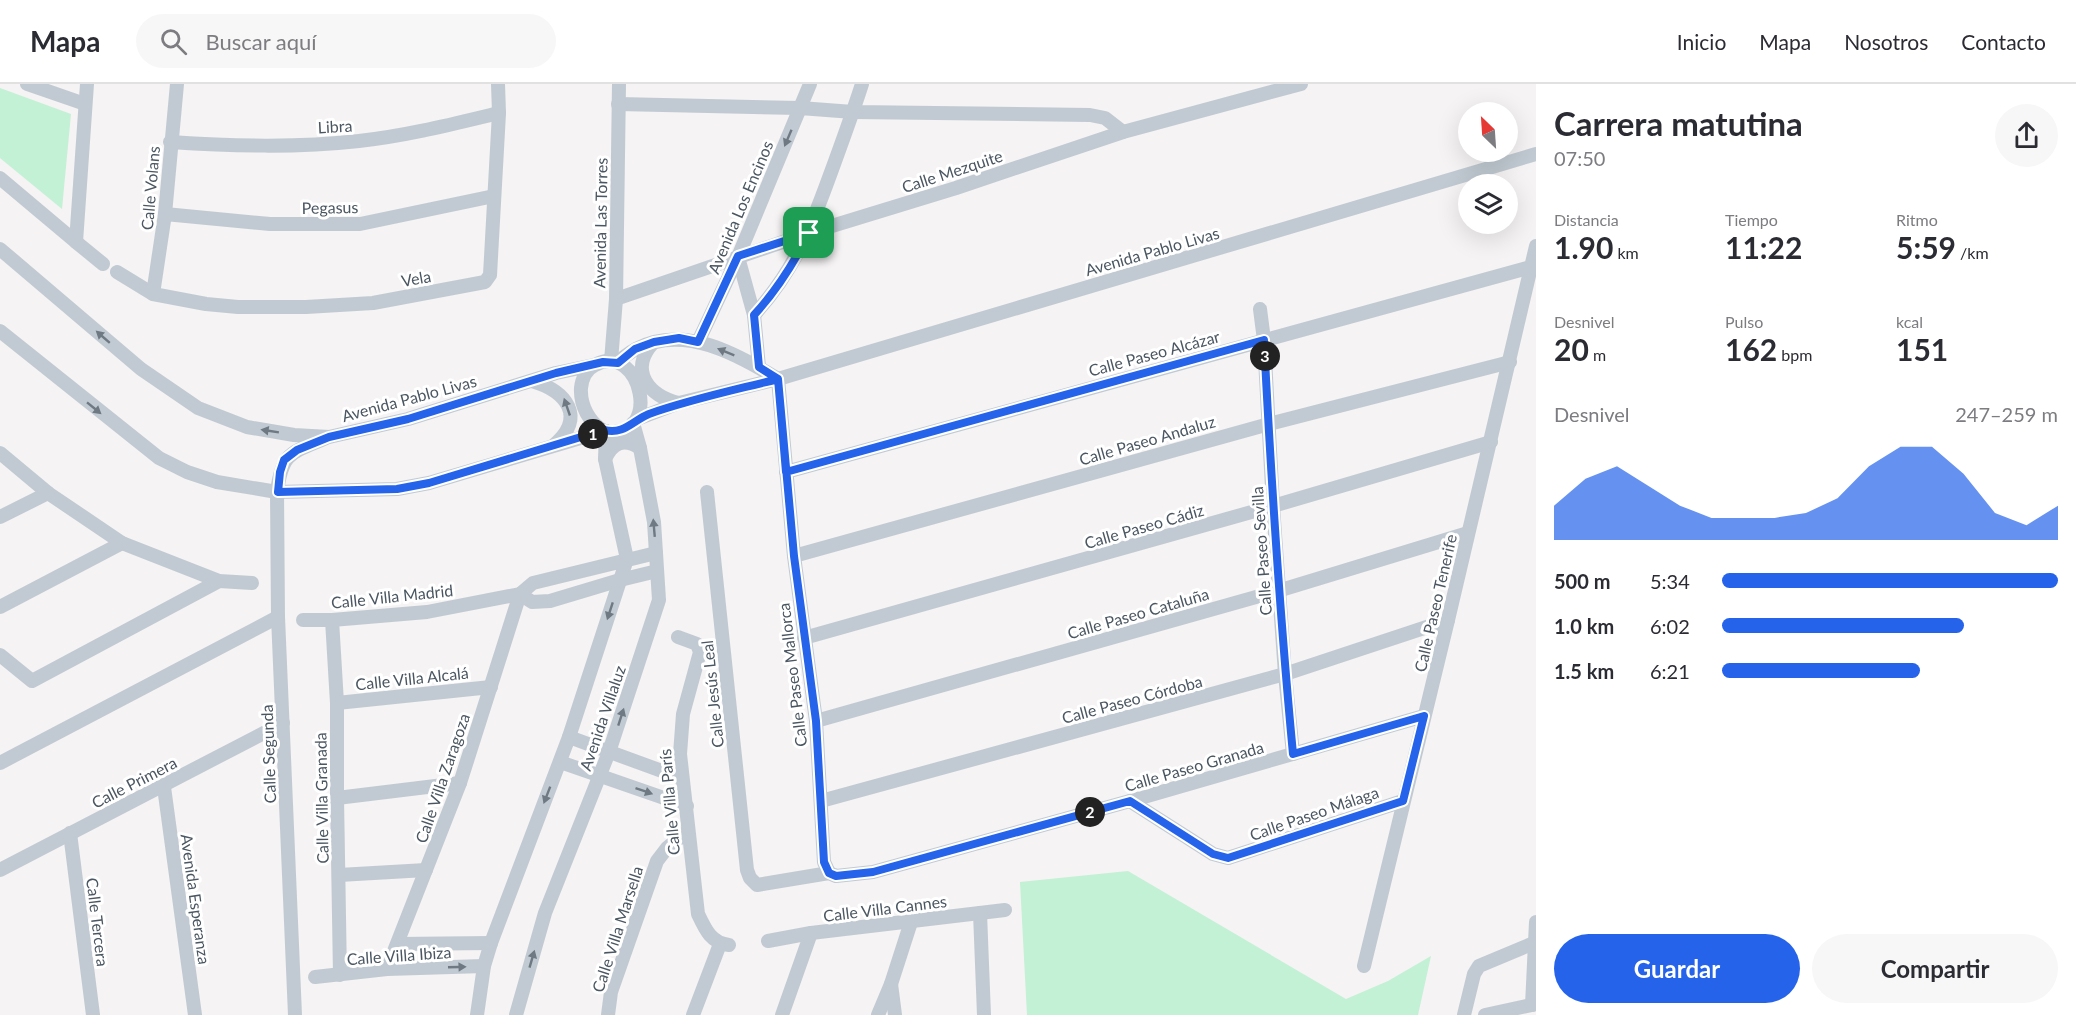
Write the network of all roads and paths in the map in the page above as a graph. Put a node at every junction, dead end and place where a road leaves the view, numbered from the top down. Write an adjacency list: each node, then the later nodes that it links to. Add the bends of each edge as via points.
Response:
1 (27, 84): 9 (street)
2 (87, 84): 9 (street)
3 (177, 84): 15 (street, Calle Volans)
4 (498, 84): 13 (street, Vela)
5 (619, 84): 10 (street, Avenida Las Torres)
6 (810, 84): 11 (street, Avenida Los Encinos)
7 (862, 84): 12 (street)
8 (1292, 85): 14 (street, Calle Mezquite)
9 (85, 104): 21 (street)
10 (618, 104): 11 (street); 29 (street, Avenida Las Torres)
11 (800, 108): 12 (street); 24 (street, Avenida Los Encinos, one-way to 24)
12 (853, 112): 14 (street, via 1090,115 1104,118); 20 (street)
13 (499, 113): 15 (street, Libra, via 436,129 358,141 254,147); 18 (street, Vela)
14 (1123, 132): 20 (street, Calle Mezquite)
15 (170, 142): 19 (street, Calle Volans)
16 (1536, 154): 40 (street, Avenida Pablo Livas)
17 (0, 178): 21 (street)
18 (494, 196): 19 (street, Pegasus, via 360,224 270,224); 28 (street, Vela, via 490,275 481,284 373,303 306,307 206,304)
19 (165, 214): 28 (street, Calle Volans)
20 (809, 233): 24 (street, Calle Mezquite); 31 (street, via 770,298)
21 (76, 242): 25 (street)
22 (1536, 246): 26 (street, Calle Paseo Tenerife)
23 (0, 249): 46 (street, Avenida Pablo Livas, one-way to 23, via 247,427 198,408 141,369)
24 (738, 256): 29 (street, Calle Mezquite); 31 (street); 35 (street, Avenida Los Encinos)
25 (103, 264)
26 (1531, 267): 33 (street, Calle Paseo Alcázar); 37 (street, Calle Paseo Tenerife)
27 (117, 272): 28 (street)
28 (153, 294)
29 (616, 299): 36 (street, Avenida Las Torres)
30 (1260, 309): 33 (street, Calle Paseo Sevilla)
31 (754, 315): 39 (street)
32 (0, 331): 53 (street, one-way to 53, via 159,458 217,482)
33 (1264, 340): 44 (street, Calle Paseo Sevilla); 52 (street, Calle Paseo Alcázar)
34 (654, 342): 35 (street, via 679,338); 36 (street); 42 (street, via 641,365 647,384 662,398)
35 (698, 342): 39 (street, one-way to 35)
36 (614, 362): 38 (street); 43 (street, via 634,376 641,405)
37 (1510, 362): 44 (street, Calle Paseo Andaluz); 47 (street, Calle Paseo Tenerife)
38 (596, 364): 41 (street, Avenida Pablo Livas); 45 (street, via 584,376 581,392 586,414)
39 (759, 367): 40 (street)
40 (778, 379): 42 (street, Avenida Pablo Livas); 52 (street, Calle Paseo Mallorca)
41 (531, 381): 46 (street, Avenida Pablo Livas, via 408,419); 48 (street, one-way to 41, via 567,430 570,412 556,390)
42 (679, 403): 43 (street, Avenida Pablo Livas)
43 (635, 421): 45 (street, via 616,432); 49 (street, Avenida Villaluz)
44 (1269, 424): 56 (street, Calle Paseo Sevilla); 61 (street, Calle Paseo Andaluz)
45 (605, 431): 48 (street); 51 (street)
46 (329, 437): 53 (street, Calle Segunda, via 284,460)
47 (1491, 442): 56 (street, Calle Paseo Cádiz); 58 (street, Calle Paseo Tenerife)
48 (552, 447): 53 (street, via 397,489)
49 (640, 448): 51 (street, via 617,444 609,449); 60 (street, Avenida Villaluz, one-way to 49)
50 (0, 453): 55 (street)
51 (605, 459): 62 (street)
52 (786, 472): 61 (street, Calle Paseo Mallorca)
53 (278, 492): 70 (street, Calle Segunda)
54 (707, 492): 103 (street, Calle Jesús Leal, via 747,870 753,883)
55 (48, 493): 57 (street); 59 (street)
56 (1274, 506): 67 (street, Calle Paseo Sevilla); 75 (street, Calle Paseo Cádiz)
57 (0, 518)
58 (1468, 533): 67 (street, Calle Paseo Cataluña); 73 (street, Calle Paseo Tenerife)
59 (122, 543): 65 (street); 69 (street)
60 (656, 553): 62 (street, Calle Villa Madrid); 63 (street, Avenida Villaluz)
61 (794, 556): 75 (street, Calle Paseo Mallorca)
62 (627, 559): 64 (street, Avenida Villaluz); 68 (street, Calle Villa Madrid, via 533,583)
63 (657, 571): 64 (street, Calle Villa Madrid); 84 (street, Avenida Villaluz, one-way to 63, via 659,600)
64 (620, 580): 68 (street, Calle Villa Madrid, via 550,601 532,602); 83 (street, Avenida Villaluz, one-way to 83)
65 (219, 581): 66 (street); 76 (street, via 32,681)
66 (252, 582)
67 (1281, 590): 77 (street, Calle Paseo Sevilla); 81 (street, Calle Paseo Cataluña)
68 (520, 594): 72 (street, Calle Villa Madrid, via 427,612); 78 (street, Calle Villa Zaragoza)
69 (0, 607)
70 (278, 617): 82 (street, Calle Segunda); 87 (street)
71 (303, 620): 72 (street, Calle Villa Madrid)
72 (332, 620): 79 (street, Calle Villa Granada)
73 (1448, 620): 77 (street, Calle Paseo Córdoba); 80 (street, Calle Paseo Tenerife)
74 (678, 637): 89 (street, Calle Villa París, via 697,644 700,652 680,732)
75 (804, 638): 81 (street, Calle Paseo Mallorca)
76 (0, 655)
77 (1285, 674): 85 (street, Calle Paseo Sevilla); 93 (street, Calle Paseo Córdoba)
78 (490, 687): 79 (street, Calle Villa Alcalá); 90 (street, Calle Villa Zaragoza)
79 (338, 703): 92 (street, Calle Villa Granada)
80 (1424, 716): 85 (street, Calle Paseo Granada); 95 (street, Calle Paseo Tenerife)
81 (816, 721): 93 (street, Calle Paseo Mallorca)
82 (283, 723): 91 (street, Calle Primera); 122 (street, Calle Segunda)
83 (569, 737): 84 (street); 86 (street, Avenida Villaluz)
84 (609, 752): 88 (street, Avenida Villaluz); 89 (street)
85 (1293, 754): 94 (street, Calle Paseo Granada)
86 (560, 762): 88 (street); 110 (street, Avenida Villaluz, one-way to 110)
87 (0, 763)
88 (601, 776): 96 (street, one-way to 96); 124 (street, Avenida Villaluz, one-way to 88, via 545,913)
89 (681, 778): 96 (street, Calle Villa París)
90 (460, 783): 92 (street); 100 (street, Calle Villa Zaragoza)
91 (164, 787): 98 (street, Calle Primera); 121 (street, Avenida Esperanza)
92 (337, 798): 102 (street, Calle Villa Granada)
93 (821, 801): 101 (street, Calle Paseo Mallorca, via 824,862)
94 (1130, 801): 95 (street, Calle Paseo Málaga, via 1213,854 1236,857); 101 (street, Calle Paseo Granada, via 873,872 836,876)
95 (1403, 801): 114 (street, Calle Paseo Tenerife)
96 (687, 806): 97 (street, Calle Villa París)
97 (688, 831): 125 (street, Calle Villa Marsella, via 657,861 611,992); 126 (street, Calle Villa París, via 699,914 706,931 724,944)
98 (70, 833): 99 (street, Calle Primera); 120 (street, Calle Tercera)
99 (0, 870)
100 (426, 870): 102 (street); 112 (street, Calle Villa Zaragoza)
101 (829, 873): 103 (street, Calle Paseo Granada)
102 (339, 875): 116 (street, Calle Villa Granada)
103 (761, 885)
104 (1005, 910): 105 (street, Calle Villa Cannes)
105 (980, 913): 106 (street, Calle Villa Cannes); 130 (street)
106 (910, 922): 108 (street, Calle Villa Cannes); 118 (street)
107 (1536, 922): 111 (street)
108 (811, 933): 109 (street, Calle Villa Cannes); 127 (street)
109 (768, 941)
110 (491, 943): 112 (street, Calle Villa Ibiza); 113 (street, Avenida Villaluz)
111 (1534, 943): 119 (street); 131 (street, via 1484,963 1474,974)
112 (398, 944): 115 (street, Calle Villa Zaragoza)
113 (484, 966): 115 (street, Calle Villa Ibiza, one-way to 113); 123 (street, Avenida Villaluz)
114 (1364, 966)
115 (387, 969): 116 (street, Calle Villa Ibiza)
116 (340, 975): 117 (street, Calle Villa Ibiza)
117 (315, 977)
118 (891, 984): 128 (street); 129 (street)
119 (1534, 1005): 132 (street)
120 (93, 1015)
121 (195, 1015)
122 (295, 1015)
123 (477, 1015)
124 (516, 1015)
125 (608, 1015)
126 (693, 1015)
127 (782, 1015)
128 (878, 1015)
129 (895, 1015)
130 (984, 1015)
131 (1464, 1015)
132 (1485, 1015)

